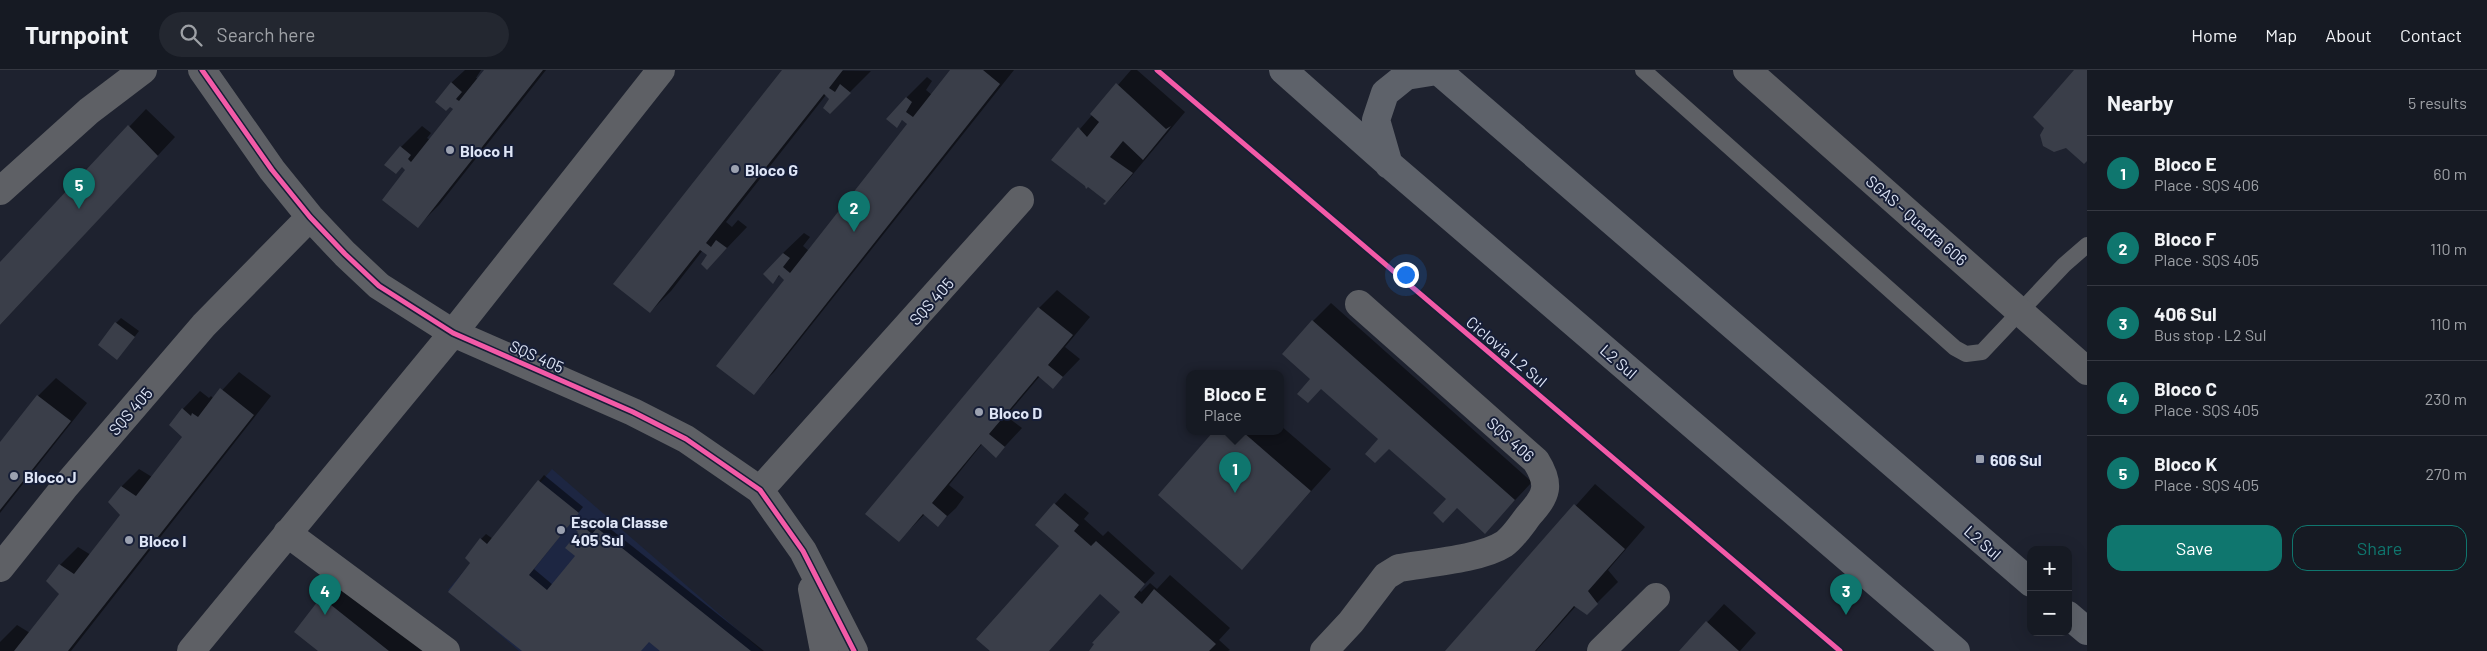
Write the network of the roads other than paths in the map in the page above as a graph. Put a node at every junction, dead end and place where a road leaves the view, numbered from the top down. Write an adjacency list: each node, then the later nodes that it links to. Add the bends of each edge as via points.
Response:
1 (143, 70): 9 (street, via 89,111)
2 (662, 70): 15 (street)
3 (1283, 70): 8 (main road, L2 Sul)
4 (1437, 70): 8 (main road, via 1406,76 1385,94 1376,120); 21 (main road, L2 Sul)
5 (1643, 70): 14 (lane, via 1955,348 1966,354 1982,352)
6 (1747, 70): 14 (street, SGAS - Quadra 606)
7 (201, 72): 11 (street, SQS 405)
8 (1390, 165): 31 (main road, L2 Sul)
9 (0, 191)
10 (1020, 200): 17 (street, SQS 405)
11 (310, 217): 15 (street, SQS 405, via 379,286); 20 (street, SQS 405, via 204,325)
12 (2087, 246): 14 (lane)
13 (1359, 304): 29 (street, SQS 406, via 1536,461 1542,470 1546,490 1542,501 1505,544 1484,553 1399,568 1386,576)
14 (2020, 310): 16 (street, SGAS - Quadra 606)
15 (453, 333): 17 (street, SQS 405, via 633,412 686,439); 18 (street)
16 (2087, 371)
17 (760, 490): 19 (street, SQS 405)
18 (287, 533): 25 (street); 26 (street)
19 (803, 551): 27 (street, SQS 405); 28 (street, SQS 405)
20 (0, 568)
21 (2027, 580)
22 (1656, 597): 30 (street)
23 (2072, 618): 24 (main road)
24 (2087, 631)
25 (203, 647)
26 (446, 651)
27 (824, 651)
28 (854, 651)
29 (1324, 651)
30 (1601, 651)
31 (1956, 651)

